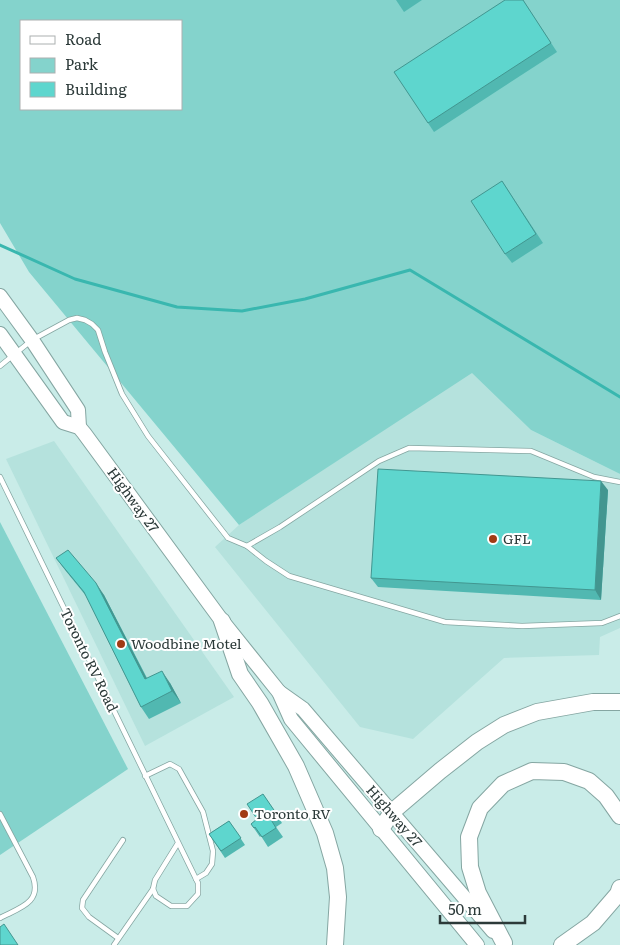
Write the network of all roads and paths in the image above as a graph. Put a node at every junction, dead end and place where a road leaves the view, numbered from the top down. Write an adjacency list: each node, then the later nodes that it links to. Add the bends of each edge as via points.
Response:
1 (0, 296): 3 (main road, Highway 27)
2 (0, 334): 4 (main road, Highway 27)
3 (32, 340): 4 (lane); 6 (main road, Highway 27, via 78,410); 9 (lane, via 69,320 77,318 92,324 98,330 122,394 148,436 228,538)
4 (14, 354): 5 (lane); 6 (main road, Highway 27, via 63,422)
5 (0, 366)
6 (79, 427): 11 (main road, Highway 27)
7 (0, 477): 14 (lane, Toronto RV Road)
8 (620, 482): 9 (lane, via 594,477 531,452 409,448 379,461)
9 (247, 546): 10 (lane, via 290,576 445,622 522,626 602,623)
10 (620, 616)
11 (222, 621): 12 (main road, Highway 27); 28 (highway, via 240,674 296,766 325,833 335,868 338,897)
12 (279, 692): 15 (main road, Highway 27, via 303,709); 18 (main road, Highway 27, via 290,719)
13 (620, 702): 15 (highway, via 593,702 537,712 504,725 477,742)
14 (145, 776): 20 (lane, Toronto RV Road); 21 (lane, via 170,764 179,769 203,812 213,851 212,864)
15 (392, 812): 18 (highway); 26 (main road, Highway 27)
16 (0, 814): 24 (lane, via 36,885 31,902)
17 (620, 816): 26 (highway, via 606,796 589,781 564,772 532,771 503,784 480,808 469,837 470,867 478,893)
18 (381, 829): 29 (main road, Highway 27)
19 (123, 840): 25 (lane, via 83,900 82,908 89,918)
20 (178, 843): 21 (lane, Toronto RV Road); 23 (lane, via 155,880)
21 (196, 879): 23 (lane, via 198,894 188,906 170,906 156,896)
22 (620, 888): 30 (highway, via 593,923)
23 (153, 889): 25 (lane)
24 (0, 918)
25 (118, 938): 27 (lane)
26 (505, 944)
27 (114, 945)
28 (335, 945)
29 (477, 945)
30 (562, 945)

